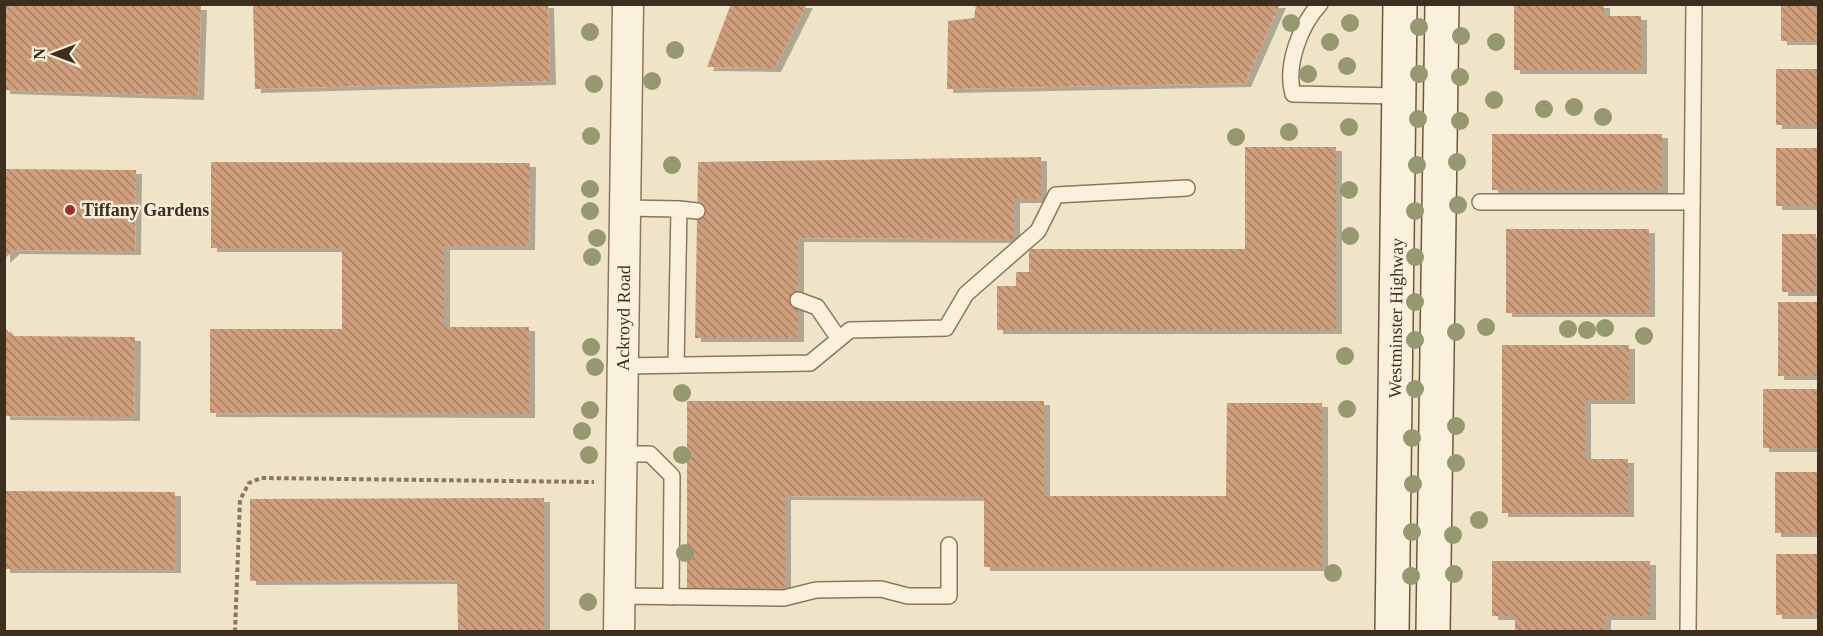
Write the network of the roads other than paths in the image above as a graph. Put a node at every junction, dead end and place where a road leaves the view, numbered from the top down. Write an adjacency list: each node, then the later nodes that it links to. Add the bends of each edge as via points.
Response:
1 (628, 4): 10 (street, Ackroyd Road)
2 (1320, 4): 6 (lane, via 1311,13 1295,50 1290,84 1293,94)
3 (1400, 4): 6 (main road, Westminster Highway)
4 (1442, 4): 23 (main road)
5 (1694, 4): 9 (lane)
6 (1399, 96): 22 (main road, Westminster Highway)
7 (1187, 188): 14 (lane, via 1056,195 1038,231 966,294 946,328 850,330)
8 (1480, 202): 9 (lane)
9 (1692, 202): 24 (lane)
10 (626, 208): 11 (lane); 16 (street, Ackroyd Road)
11 (679, 209): 12 (lane); 15 (lane)
12 (698, 211)
13 (798, 300): 14 (lane, via 817,307)
14 (839, 339): 15 (lane, via 810,363)
15 (676, 365): 16 (lane)
16 (623, 366): 17 (street, Ackroyd Road)
17 (622, 454): 19 (street, Ackroyd Road); 20 (lane, via 650,454 672,476)
18 (949, 545): 20 (lane, via 949,596 908,596 881,589 816,590 784,598)
19 (620, 596): 20 (lane); 21 (street, Ackroyd Road)
20 (671, 597)
21 (620, 632)
22 (1392, 632)
23 (1433, 632)
24 (1688, 632)

